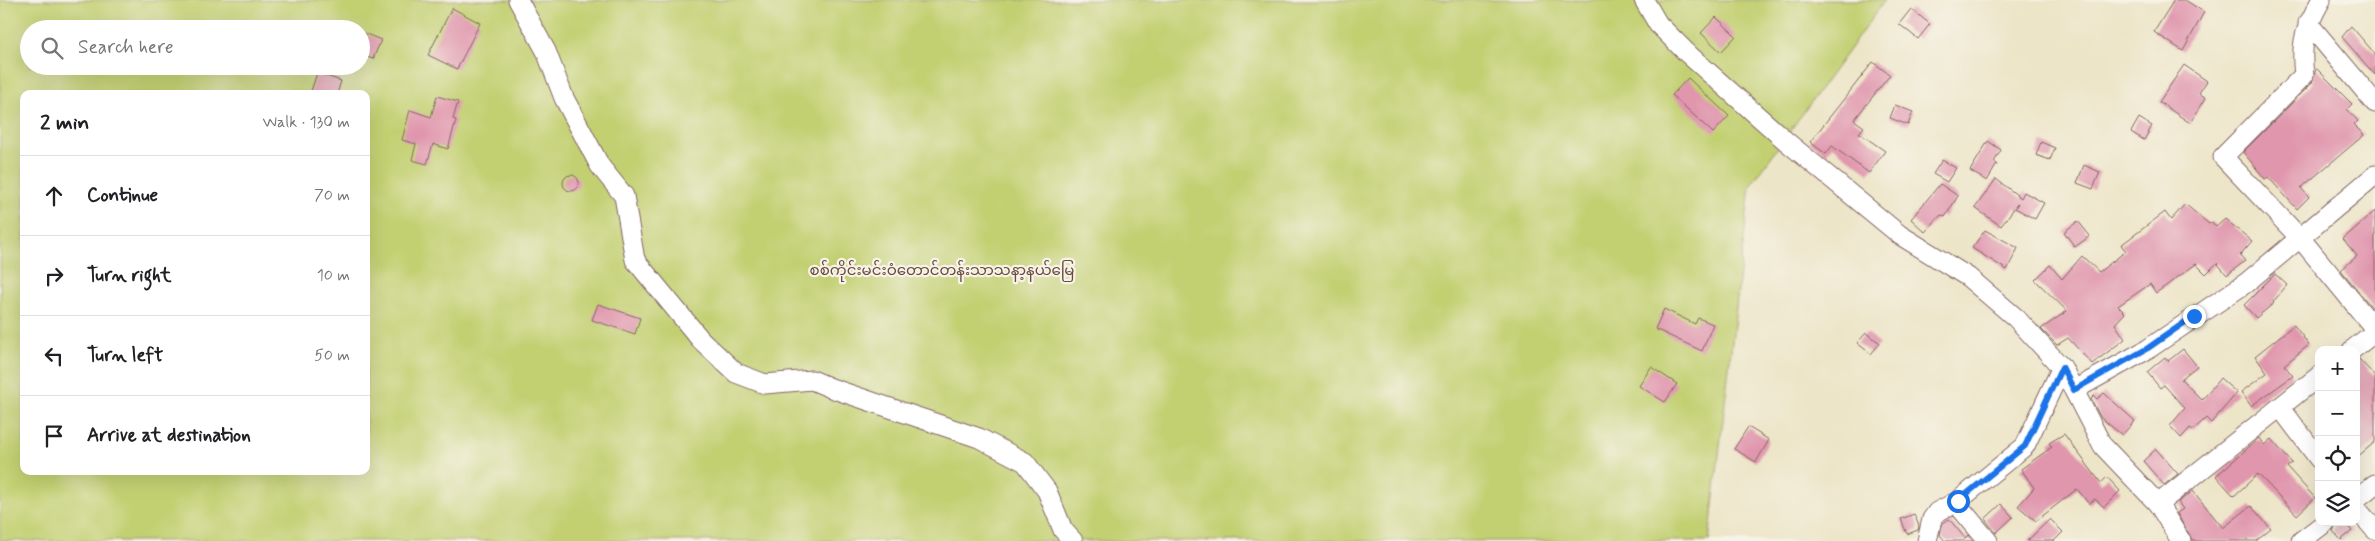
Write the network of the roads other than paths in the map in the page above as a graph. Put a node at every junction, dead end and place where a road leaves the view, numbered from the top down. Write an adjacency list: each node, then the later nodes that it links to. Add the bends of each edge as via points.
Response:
1 (518, 0): 22 (street, via 546,51 564,98 595,158 624,196 635,260 701,340 736,373 766,384 812,380 979,438 1025,462 1048,491 1063,530)
2 (1644, 0): 10 (street, via 1658,24 1688,54 1787,142 1900,235 1968,277 2016,318)
3 (2321, 0): 4 (street)
4 (2308, 23): 5 (street); 7 (street, via 2301,50 2304,75 2223,157)
5 (2375, 103)
6 (2375, 175): 7 (street)
7 (2301, 239): 8 (street); 12 (street, via 2246,283 2148,348)
8 (2375, 330): 9 (street)
9 (2357, 346)
10 (2062, 367): 12 (street); 17 (street, via 2025,446)
11 (2315, 379): 13 (street)
12 (2074, 390): 18 (street, via 2102,445)
13 (2280, 407): 14 (street); 18 (street)
14 (2315, 454)
15 (2375, 484): 16 (street)
16 (2360, 496)
17 (1956, 503): 23 (street, via 1937,512); 24 (street)
18 (2158, 504): 25 (street)
19 (2360, 513): 21 (street)
20 (2321, 526): 26 (street)
21 (2375, 530)
22 (1073, 541)
23 (1927, 541)
24 (1988, 541)
25 (2181, 541)
26 (2301, 541)

